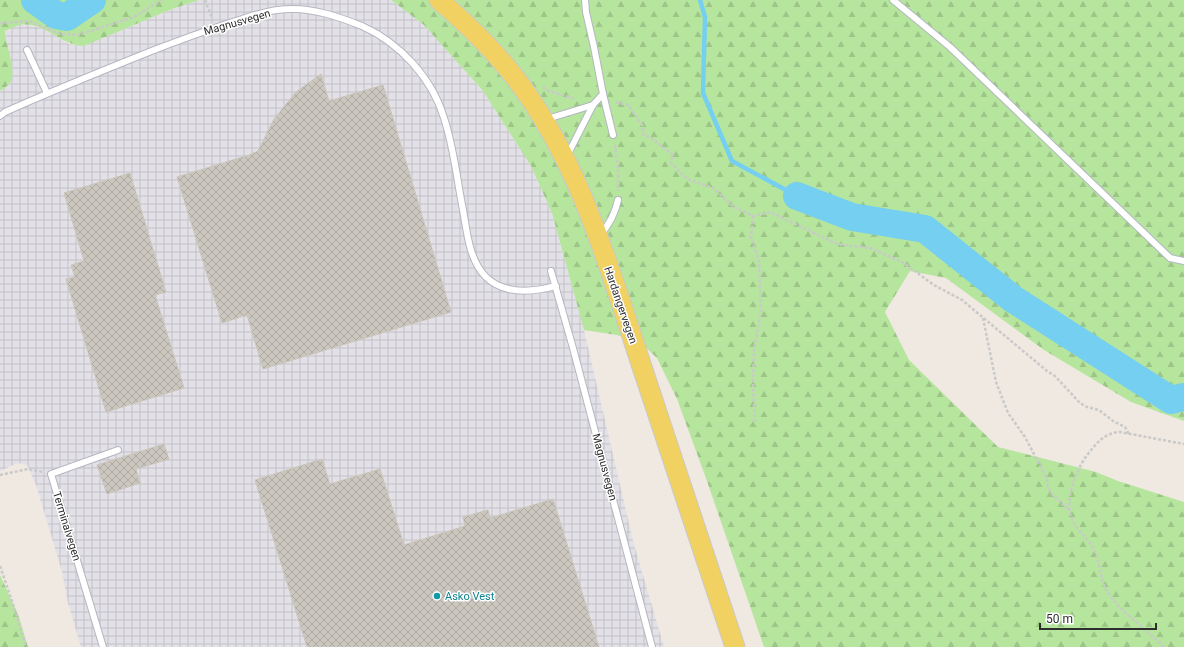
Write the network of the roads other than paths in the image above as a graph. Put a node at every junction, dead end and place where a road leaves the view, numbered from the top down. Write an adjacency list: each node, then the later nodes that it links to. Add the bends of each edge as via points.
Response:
1 (439, 0): 9 (main road, Hardangervegen, via 496,55 514,76)
2 (585, 0): 6 (lane)
3 (893, 0): 14 (lane, via 950,47 1170,258)
4 (27, 50): 5 (lane)
5 (47, 93): 8 (lane, Magnusvegen); 16 (lane, Magnusvegen, via 216,27 263,13 290,9 335,16 385,39 408,58 436,96 450,139 473,256 486,278 500,286 522,291)
6 (603, 94): 7 (lane); 10 (lane)
7 (593, 105): 9 (lane); 11 (lane)
8 (0, 116)
9 (544, 120): 11 (main road, Hardangervegen)
10 (613, 135)
11 (565, 159): 13 (main road, Hardangervegen)
12 (618, 200): 13 (lane, via 610,222)
13 (598, 238): 18 (main road, Hardangervegen)
14 (1184, 261)
15 (551, 271): 16 (lane, Magnusvegen)
16 (556, 286): 20 (lane, Magnusvegen)
17 (118, 450): 19 (lane, Terminalvegen, via 51,474)
18 (711, 573): 21 (main road, Hardangervegen); 22 (main road)
19 (103, 647)
20 (652, 647)
21 (735, 647)
22 (746, 647)

